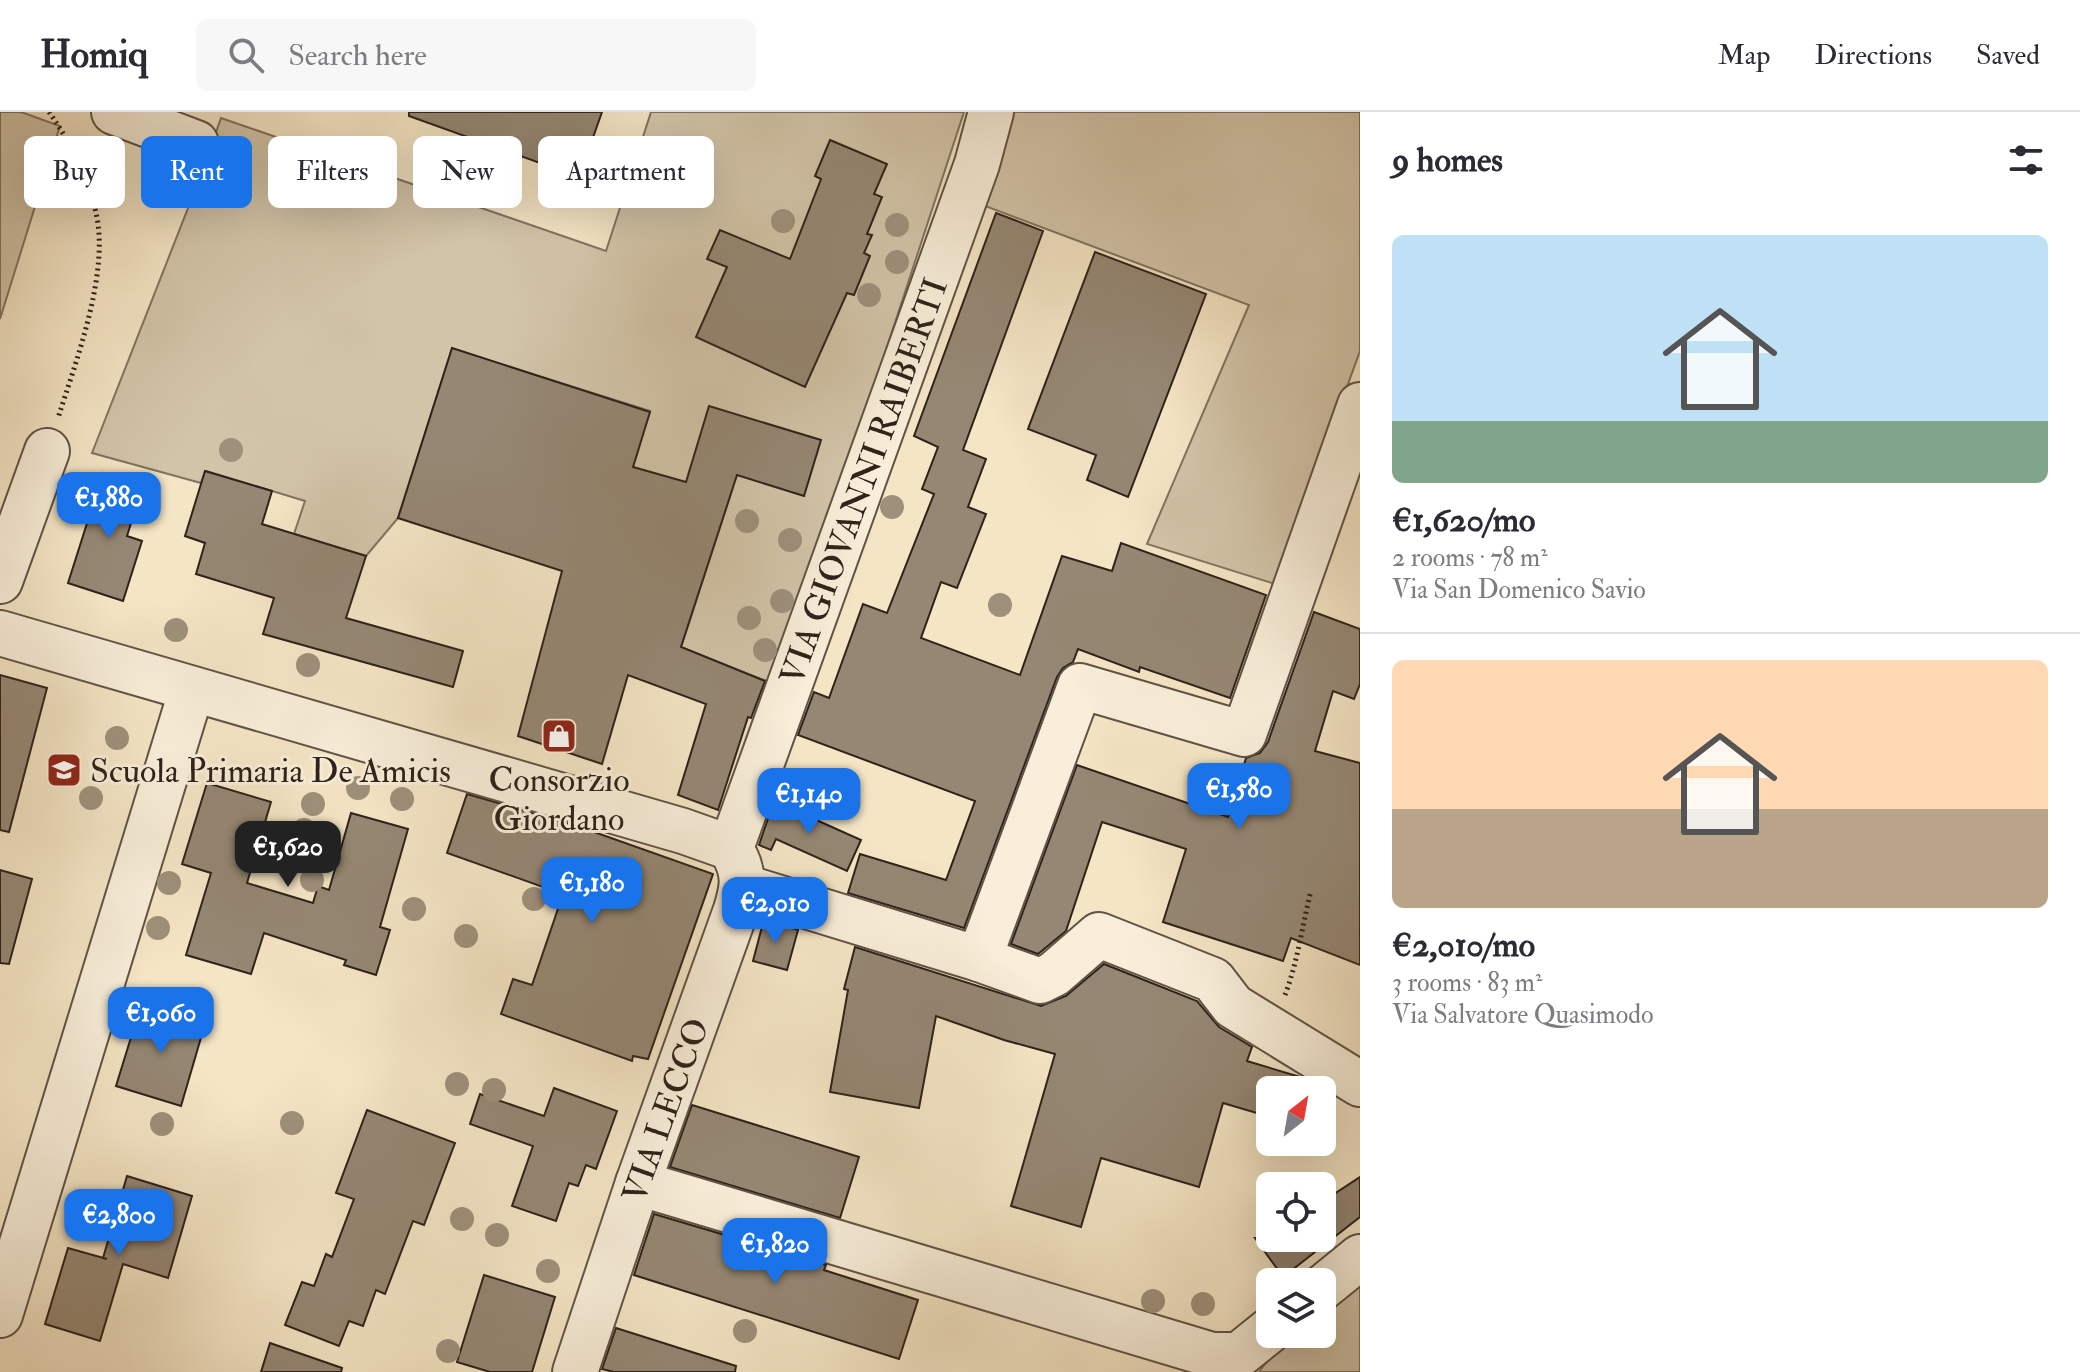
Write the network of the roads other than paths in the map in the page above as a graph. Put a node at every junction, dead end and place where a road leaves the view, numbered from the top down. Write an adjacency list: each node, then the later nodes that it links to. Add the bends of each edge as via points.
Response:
1 (114, 112): 3 (street)
2 (991, 112): 9 (street, VIA GIOVANNI RAIBERTI)
3 (177, 136)
4 (1360, 405): 10 (street, via 1244,734 1080,686)
5 (47, 451): 6 (street)
6 (0, 581)
7 (0, 633): 8 (street)
8 (192, 689): 9 (street, via 683,831); 15 (street)
9 (737, 868): 10 (street); 12 (street, VIA LECCO)
10 (979, 959): 11 (street, via 1040,981 1099,935 1213,980 1233,1006)
11 (1360, 1084)
12 (638, 1183): 16 (street, via 1212,1355); 17 (street, VIA LECCO)
13 (1360, 1257): 14 (street)
14 (1336, 1277)
15 (0, 1315)
16 (1248, 1352)
17 (575, 1372)

